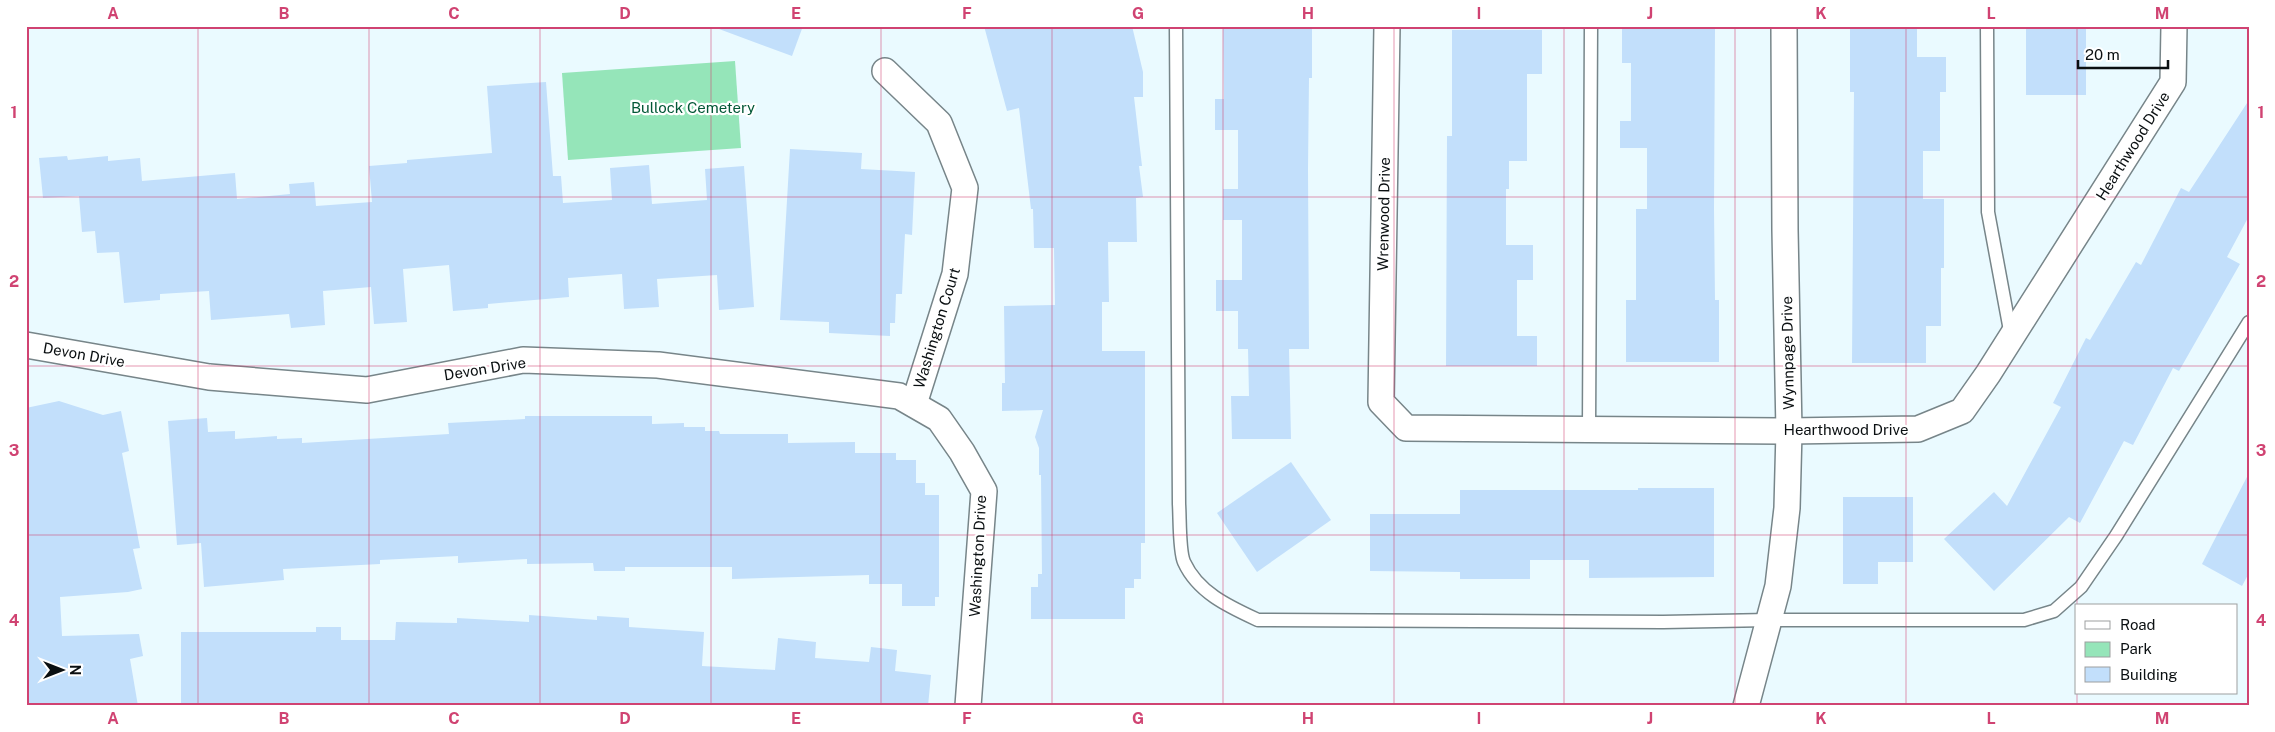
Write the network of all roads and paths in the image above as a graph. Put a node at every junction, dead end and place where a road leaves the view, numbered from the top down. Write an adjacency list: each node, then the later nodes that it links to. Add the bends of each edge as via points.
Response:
1 (1176, 26): 16 (lane, via 1179,504 1184,561 1201,587 1258,620)
2 (1387, 26): 11 (street, Wrenwood Drive)
3 (1591, 26): 14 (lane)
4 (1784, 26): 15 (street, Wynnpage Drive, via 1784,230)
5 (1987, 26): 9 (lane, via 1988,212)
6 (2174, 26): 9 (street, Hearthwood Drive, via 2173,82)
7 (885, 71): 12 (street, Washington Court, via 939,122 965,188 955,274)
8 (2249, 322): 16 (lane, via 2116,536 2080,587 2054,611 2024,620)
9 (2011, 338): 15 (street, Hearthwood Drive, via 1962,411 1918,429)
10 (26, 345): 12 (street, Devon Drive, via 209,377 367,390 523,360 658,365 900,396)
11 (1381, 402): 14 (street, Hearthwood Drive, via 1406,428)
12 (914, 404): 13 (street, Devon Drive)
13 (939, 419): 17 (street, Washington Drive, via 984,491)
14 (1589, 429): 15 (street, Hearthwood Drive)
15 (1790, 431): 16 (street, Wynnpage Drive, via 1787,508 1778,586)
16 (1769, 620): 18 (street, Wynnpage Drive)
17 (968, 706)
18 (1746, 706)

